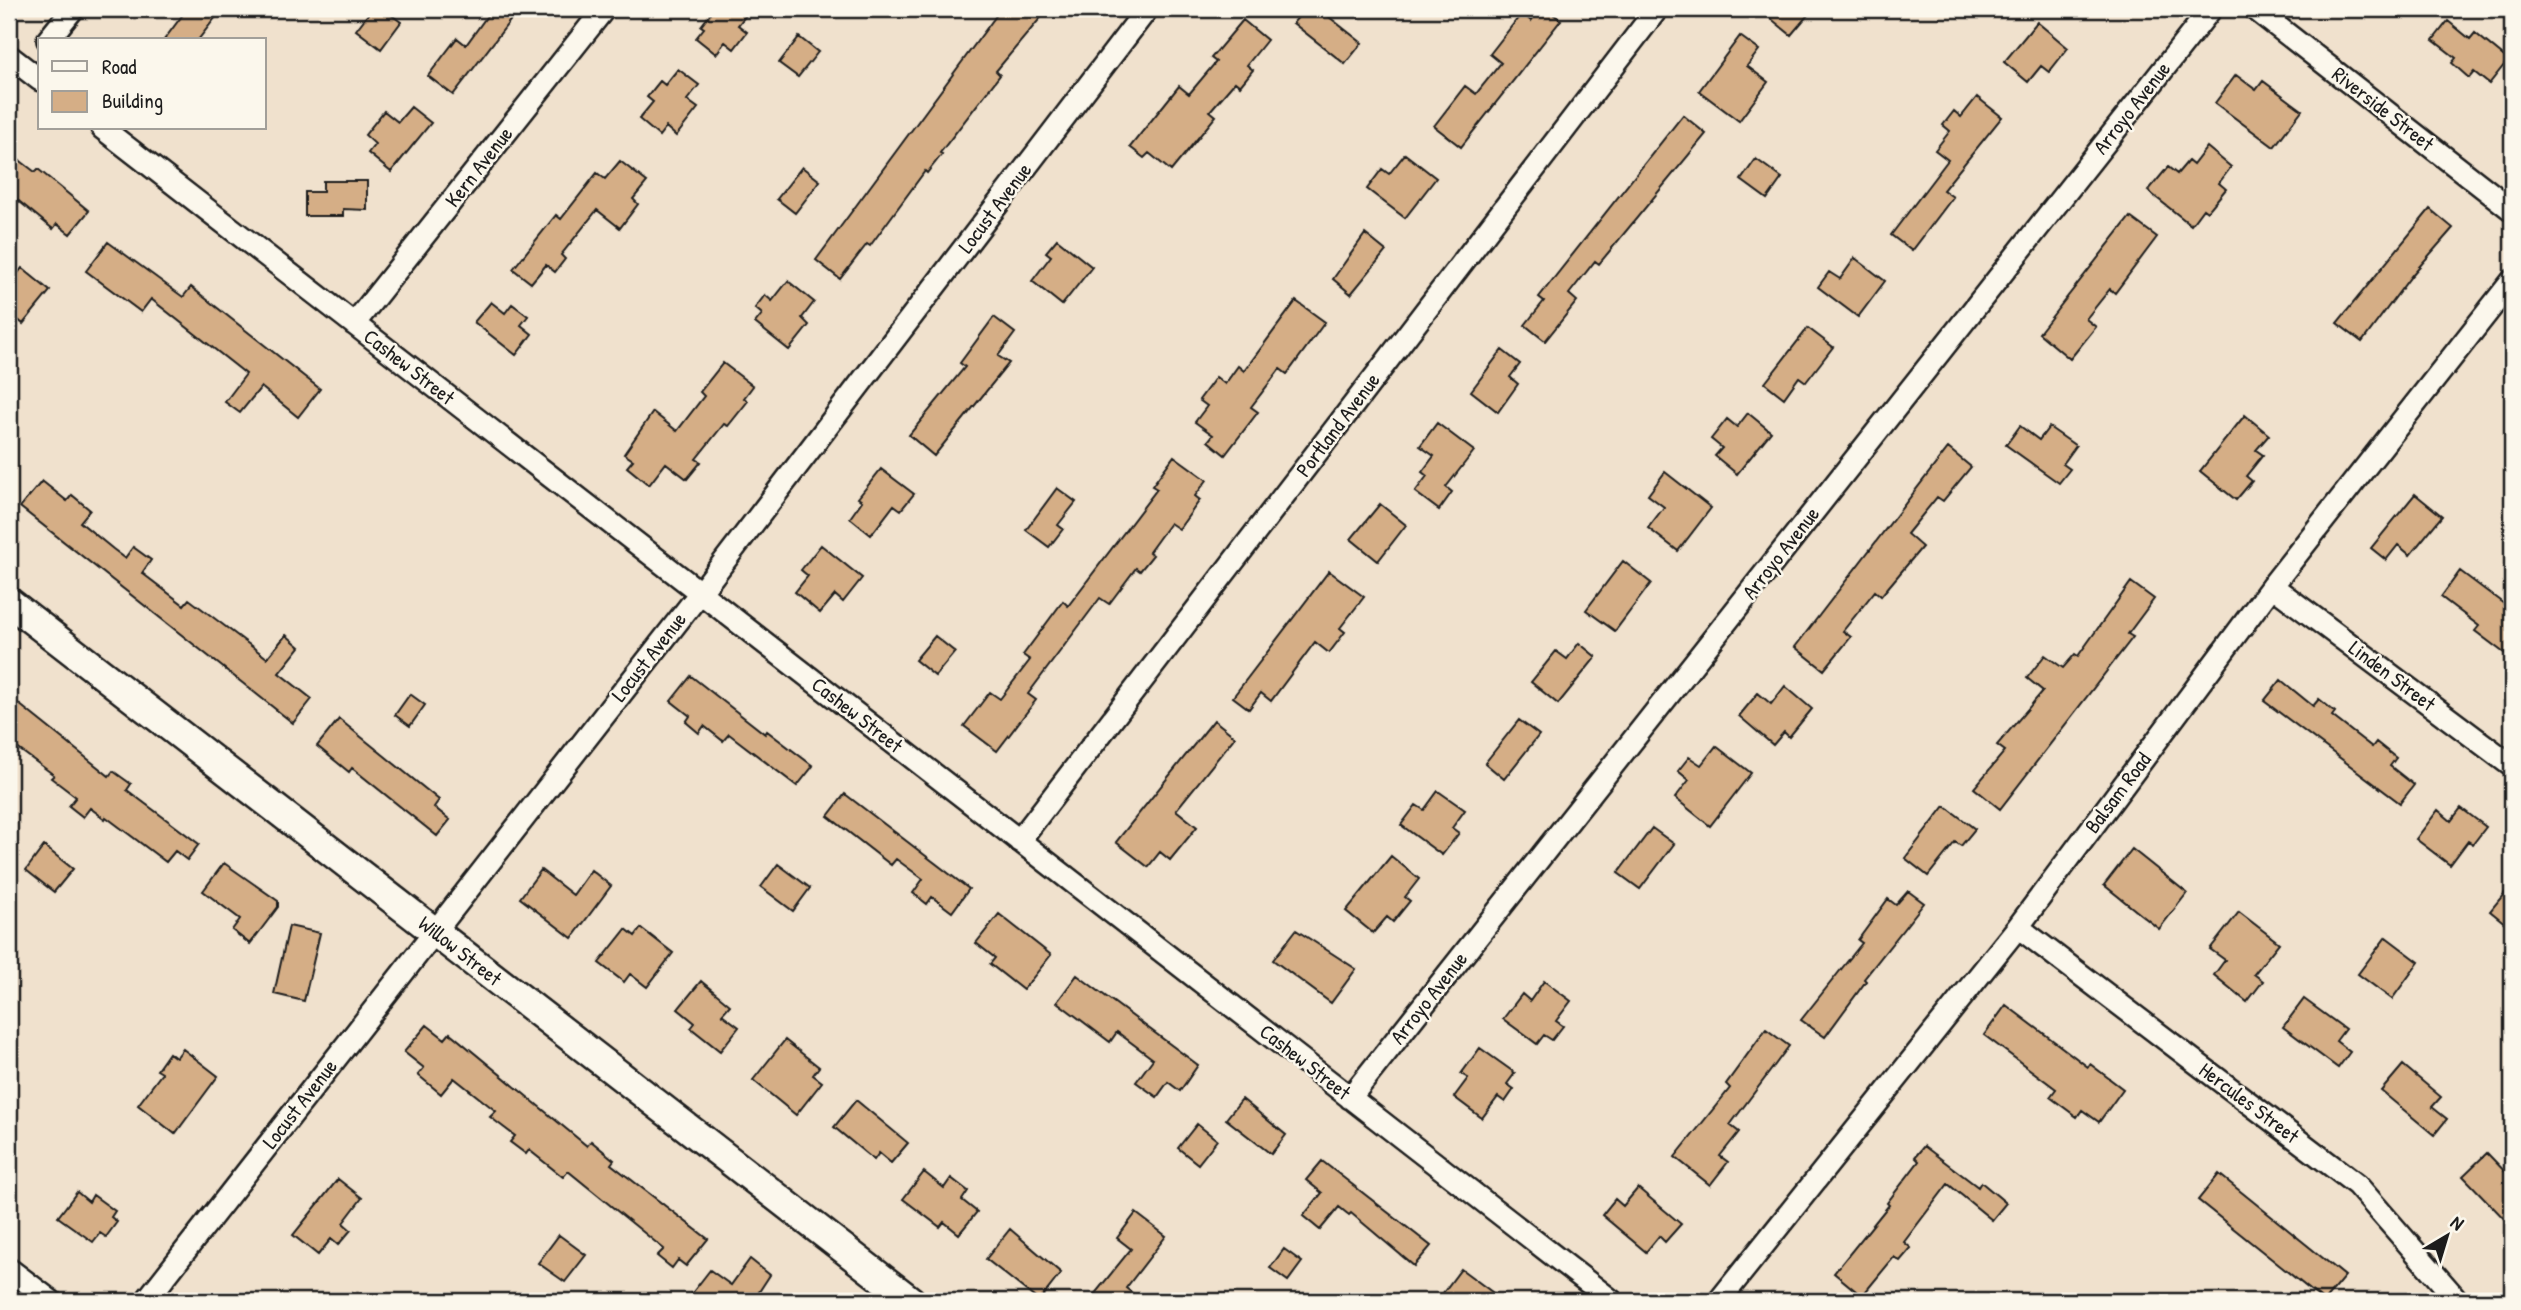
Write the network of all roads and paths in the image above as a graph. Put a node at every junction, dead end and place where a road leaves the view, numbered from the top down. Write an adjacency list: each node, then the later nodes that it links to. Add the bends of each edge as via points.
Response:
1 (73, 9): 7 (street)
2 (604, 9): 13 (street, Kern Avenue)
3 (1147, 9): 15 (street, Locust Avenue)
4 (1657, 9): 18 (street, Portland Avenue)
5 (2211, 9): 21 (street, Arroyo Avenue)
6 (2255, 9): 11 (street, Riverside Street)
7 (50, 38)
8 (38, 52): 9 (street)
9 (25, 68)
10 (105, 130): 13 (street, Cashew Street)
11 (2512, 210)
12 (2512, 281): 14 (street, Balsam Road)
13 (354, 324): 15 (street, Cashew Street)
14 (2272, 586): 17 (street, Linden Street); 19 (street, Balsam Road)
15 (700, 593): 18 (street, Cashew Street); 20 (street, Locust Avenue)
16 (9, 602): 20 (street, Willow Street)
17 (2512, 766)
18 (1019, 841): 21 (street, Cashew Street)
19 (2018, 927): 27 (street, Balsam Road); 28 (street, Hercules Street, via 2357,1185)
20 (435, 931): 24 (street, Locust Avenue); 25 (street, Willow Street)
21 (1350, 1098): 26 (street, Cashew Street)
22 (9, 1269): 23 (street)
23 (51, 1301)
24 (146, 1301)
25 (911, 1301)
26 (1612, 1301)
27 (1719, 1301)
28 (2458, 1301)

